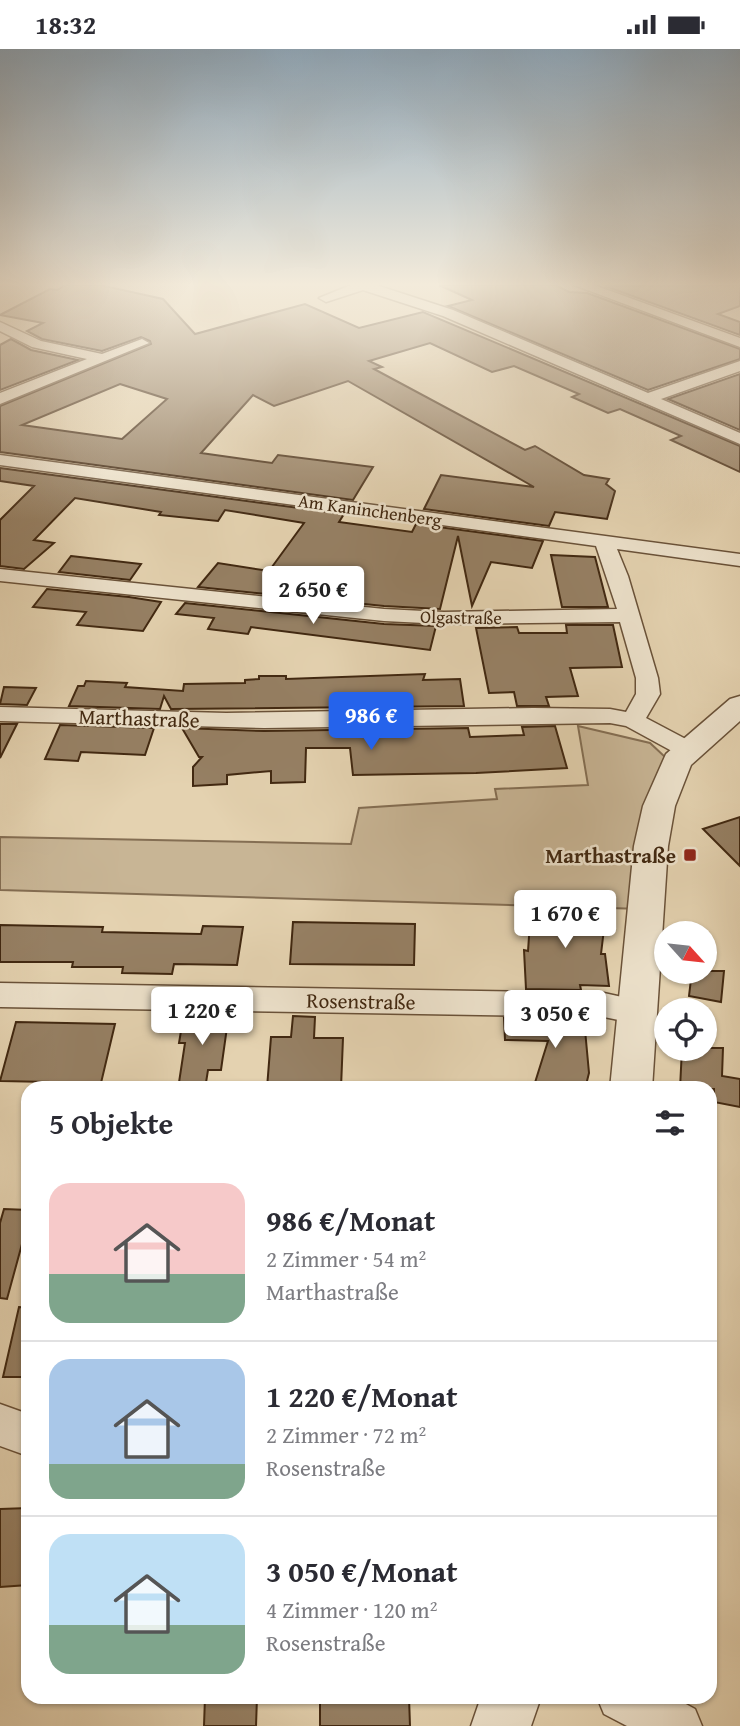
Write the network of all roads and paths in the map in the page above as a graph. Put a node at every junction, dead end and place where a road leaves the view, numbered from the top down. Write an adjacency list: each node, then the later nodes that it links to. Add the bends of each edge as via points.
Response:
1 (89, 363): 4 (street)
2 (565, 363): 5 (street)
3 (740, 366): 5 (street)
4 (0, 399)
5 (647, 399): 6 (street)
6 (740, 439)
7 (0, 460): 8 (street, Am Kaninchenberg)
8 (604, 541): 9 (street, Am Kaninchenberg); 11 (street)
9 (740, 560)
10 (0, 575): 11 (street, Olgastraße, via 384,615)
11 (630, 615): 14 (street, via 648,695)
12 (740, 705): 15 (street)
13 (0, 713): 14 (street, Marthastraße, via 276,720 552,715)
14 (633, 720): 15 (street, Marthastraße)
15 (690, 751): 17 (street, via 677,761 654,830)
16 (0, 995): 17 (street, Rosenstraße, via 604,1005)
17 (638, 1012): 18 (street)
18 (632, 1081)
19 (0, 1425): 20 (street)
20 (21, 1432)
21 (509, 1704): 23 (street)
22 (635, 1704): 24 (street)
23 (501, 1726)
24 (678, 1726)

